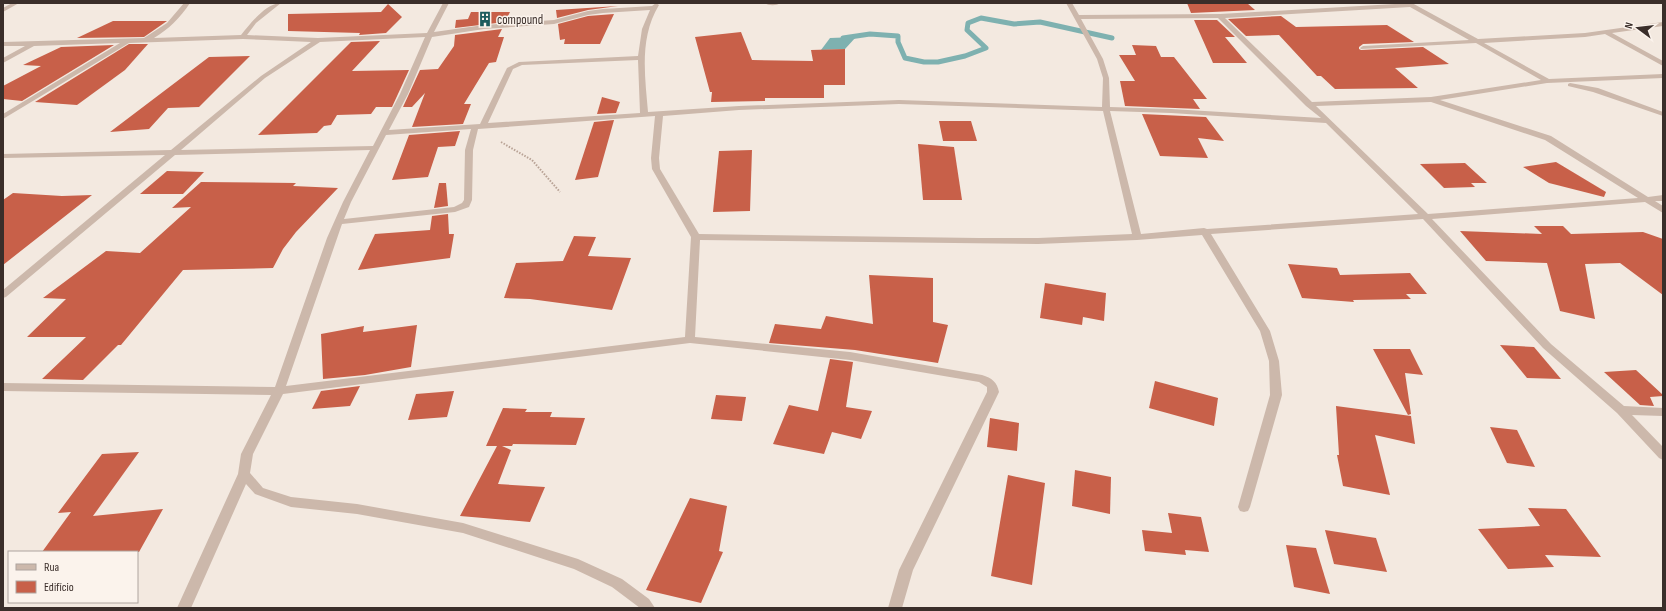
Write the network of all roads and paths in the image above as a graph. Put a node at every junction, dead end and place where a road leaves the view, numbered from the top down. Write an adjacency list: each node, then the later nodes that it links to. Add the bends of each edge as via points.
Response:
1 (16, 3): 10 (street)
2 (187, 3): 18 (street, via 168,26)
3 (278, 3): 16 (street, via 254,22)
4 (446, 3): 15 (street)
5 (768, 3): 6 (street)
6 (777, 3)
7 (1069, 3): 12 (street)
8 (1409, 4): 11 (street); 19 (street)
9 (655, 6): 15 (street, via 588,13 554,22 484,27); 24 (street, via 644,30)
10 (3, 10)
11 (1220, 16): 12 (street); 30 (street)
12 (1078, 17): 31 (street, via 1100,59 1106,78)
13 (1663, 24): 14 (street)
14 (1607, 33): 19 (street); 26 (street)
15 (429, 35): 17 (street); 38 (street)
16 (243, 37): 17 (street); 18 (street)
17 (318, 40): 40 (street, via 263,77)
18 (144, 41): 20 (street)
19 (1476, 41): 23 (street); 28 (street)
20 (126, 42): 22 (street); 35 (street)
21 (3, 44): 22 (street)
22 (31, 44): 25 (street)
23 (1363, 48)
24 (642, 58): 34 (street); 37 (street, via 514,65 510,68)
25 (3, 61)
26 (1663, 64)
27 (1663, 76): 28 (street)
28 (1547, 81): 29 (street); 33 (street, via 1595,90)
29 (1431, 99): 30 (street); 44 (street, via 1548,138)
30 (1309, 104): 36 (street)
31 (1106, 110): 32 (street, via 898,102); 36 (street, via 1171,111); 50 (street)
32 (659, 114): 34 (street); 49 (street, via 654,158 656,169)
33 (1663, 114)
34 (644, 115): 37 (street)
35 (3, 117)
36 (1327, 122): 46 (street)
37 (479, 127): 38 (street); 42 (path, via 532,160); 47 (street, via 469,150 466,205)
38 (384, 133): 39 (street)
39 (376, 148): 40 (street); 47 (street)
40 (170, 153): 41 (street); 51 (street)
41 (3, 156)
42 (560, 192)
43 (1663, 198): 44 (street)
44 (1648, 200): 45 (street); 46 (street)
45 (1663, 210)
46 (1425, 216): 48 (street); 55 (street, via 1547,346)
47 (339, 222): 54 (street)
48 (1204, 232): 50 (street); 59 (street, via 1265,331 1274,361 1276,395)
49 (696, 237): 50 (street, via 994,241); 52 (street)
50 (1137, 237)
51 (3, 295)
52 (690, 340): 54 (street); 62 (street, via 850,356 982,379 992,385 993,392 906,570)
53 (3, 388): 54 (street)
54 (278, 391): 58 (street, via 247,454)
55 (1621, 410): 56 (street); 57 (street)
56 (1663, 412)
57 (1663, 455)
58 (244, 474): 60 (street); 61 (street, via 259,491 291,502 357,509 463,528 578,565 617,583)
59 (1244, 507)
60 (184, 608)
61 (648, 608)
62 (895, 608)

